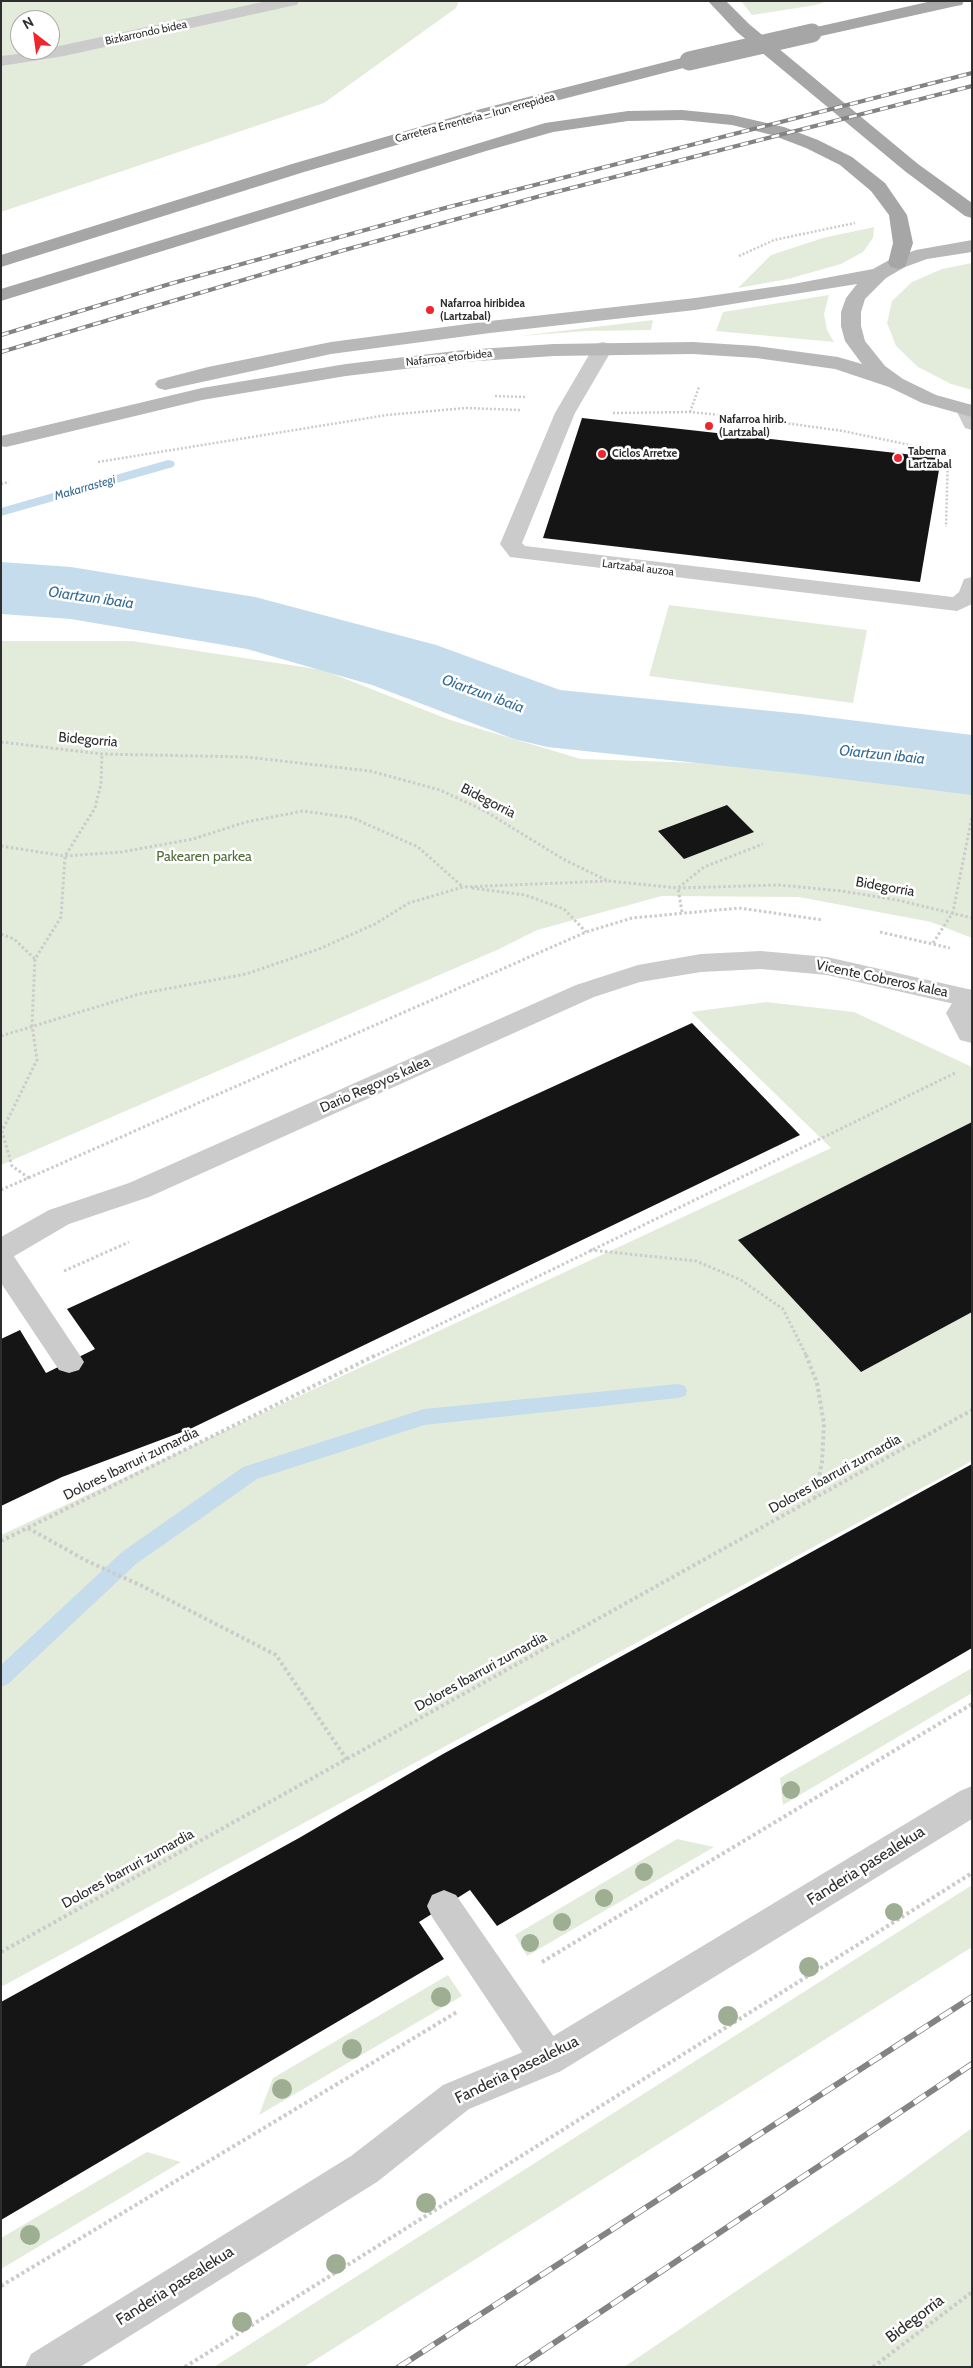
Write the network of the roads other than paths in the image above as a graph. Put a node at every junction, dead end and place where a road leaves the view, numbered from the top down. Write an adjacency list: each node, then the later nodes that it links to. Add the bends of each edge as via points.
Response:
1 (291, 1): 6 (street, Bizkarrondo bidea, via 64,51)
2 (716, 1): 7 (main road, via 743,28 912,168)
3 (956, 1): 5 (main road, Carretera Errenteria – Irun errepidea)
4 (865, 4): 5 (main road)
5 (812, 33): 9 (main road, Carretera Errenteria – Irun errepidea, bridge, via 487,113 307,165)
6 (1, 61)
7 (972, 212)
8 (972, 246): 10 (main road, via 924,254)
9 (1, 261)
10 (898, 263): 11 (main road); 12 (main road, via 903,243 898,215 878,187 846,161 778,131 732,120 682,115 628,116 551,127 480,146)
11 (880, 274): 14 (main road, via 856,298 851,326 864,356); 16 (main road, Nafarroa etorbidea, via 695,304 330,348 208,373 107,400)
12 (1, 295)
13 (602, 348): 14 (main road, Nafarroa etorbidea, via 756,352 838,363); 16 (main road, Nafarroa etorbidea, via 463,356 346,370 202,394); 17 (street, Lartzabal auzoa, via 565,413 511,544 518,552 940,603 957,604 970,595)
14 (896, 383): 15 (main road)
15 (970, 415)
16 (3, 441)
17 (972, 584)
18 (761, 960): 19 (street, Vicente Cobreros kalea, via 827,966); 21 (street, Dario Regoyos kalea, via 701,963 638,974 585,991 139,1190 58,1217)
19 (970, 998): 20 (street, via 959,1013)
20 (972, 1034)
21 (1, 1250)
22 (1, 1260): 23 (street)
23 (69, 1362)
24 (972, 1801): 26 (street, Fanderia pasealekua)
25 (444, 1906): 26 (street)
26 (548, 2059): 27 (street, Fanderia pasealekua, via 456,2098 364,2169)
27 (44, 2367)

